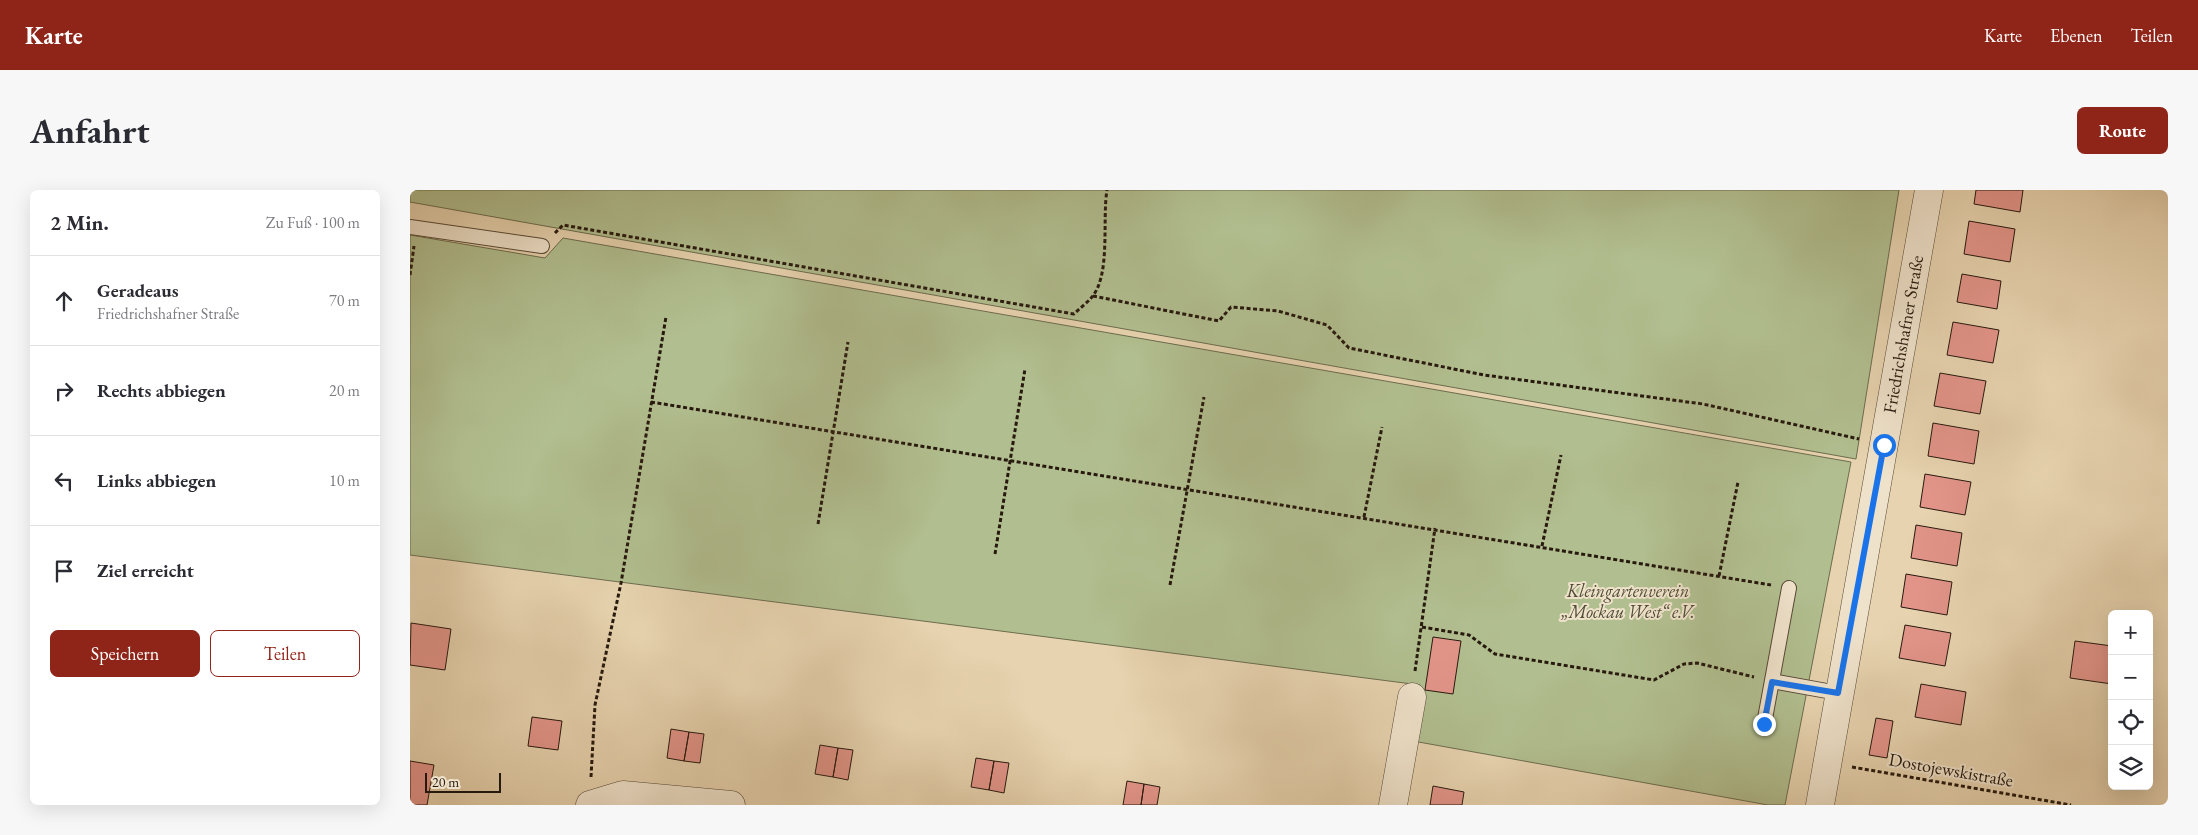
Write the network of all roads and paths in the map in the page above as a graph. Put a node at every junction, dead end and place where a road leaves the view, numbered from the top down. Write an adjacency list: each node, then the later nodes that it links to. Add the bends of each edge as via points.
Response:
1 (1107, 190): 6 (path, via 1104,264)
2 (1929, 190): 14 (street, Friedrichshafner Straße)
3 (414, 228): 4 (lane); 5 (path)
4 (542, 246): 6 (path, via 563,225 1074,314)
5 (410, 275)
6 (1093, 296): 14 (path, via 1219,321 1231,307 1278,311 1327,325 1349,348 1484,375 1703,404)
7 (666, 317): 11 (path)
8 (848, 342): 13 (path)
9 (1025, 369): 16 (path)
10 (1204, 397): 18 (path)
11 (651, 402): 13 (path); 33 (path, via 621,583 595,705)
12 (1382, 427): 19 (path)
13 (833, 431): 16 (path); 20 (path)
14 (1884, 445): 29 (street, Friedrichshafner Straße)
15 (1560, 455): 22 (path)
16 (1010, 460): 18 (path); 23 (path)
17 (1738, 482): 24 (path)
18 (1188, 489): 19 (path); 25 (path)
19 (1364, 517): 21 (path)
20 (818, 524)
21 (1435, 528): 22 (path); 27 (path)
22 (1542, 546): 24 (path)
23 (995, 554)
24 (1719, 576): 26 (path)
25 (1170, 585)
26 (1789, 588): 28 (lane)
27 (1422, 627): 28 (path, via 1469,635 1496,654 1654,680 1684,664 1696,663); 30 (path)
28 (1772, 682): 29 (lane); 31 (lane)
29 (1838, 693): 32 (street, Friedrichshafner Straße)
30 (1412, 697): 36 (street)
31 (1764, 724)
32 (1828, 763): 37 (street, Friedrichshafner Straße); 38 (path, Dostojewskistraße)
33 (590, 778)
34 (590, 805): 35 (street, via 622,795)
35 (731, 805)
36 (1393, 805)
37 (1820, 805)
38 (2071, 805)

